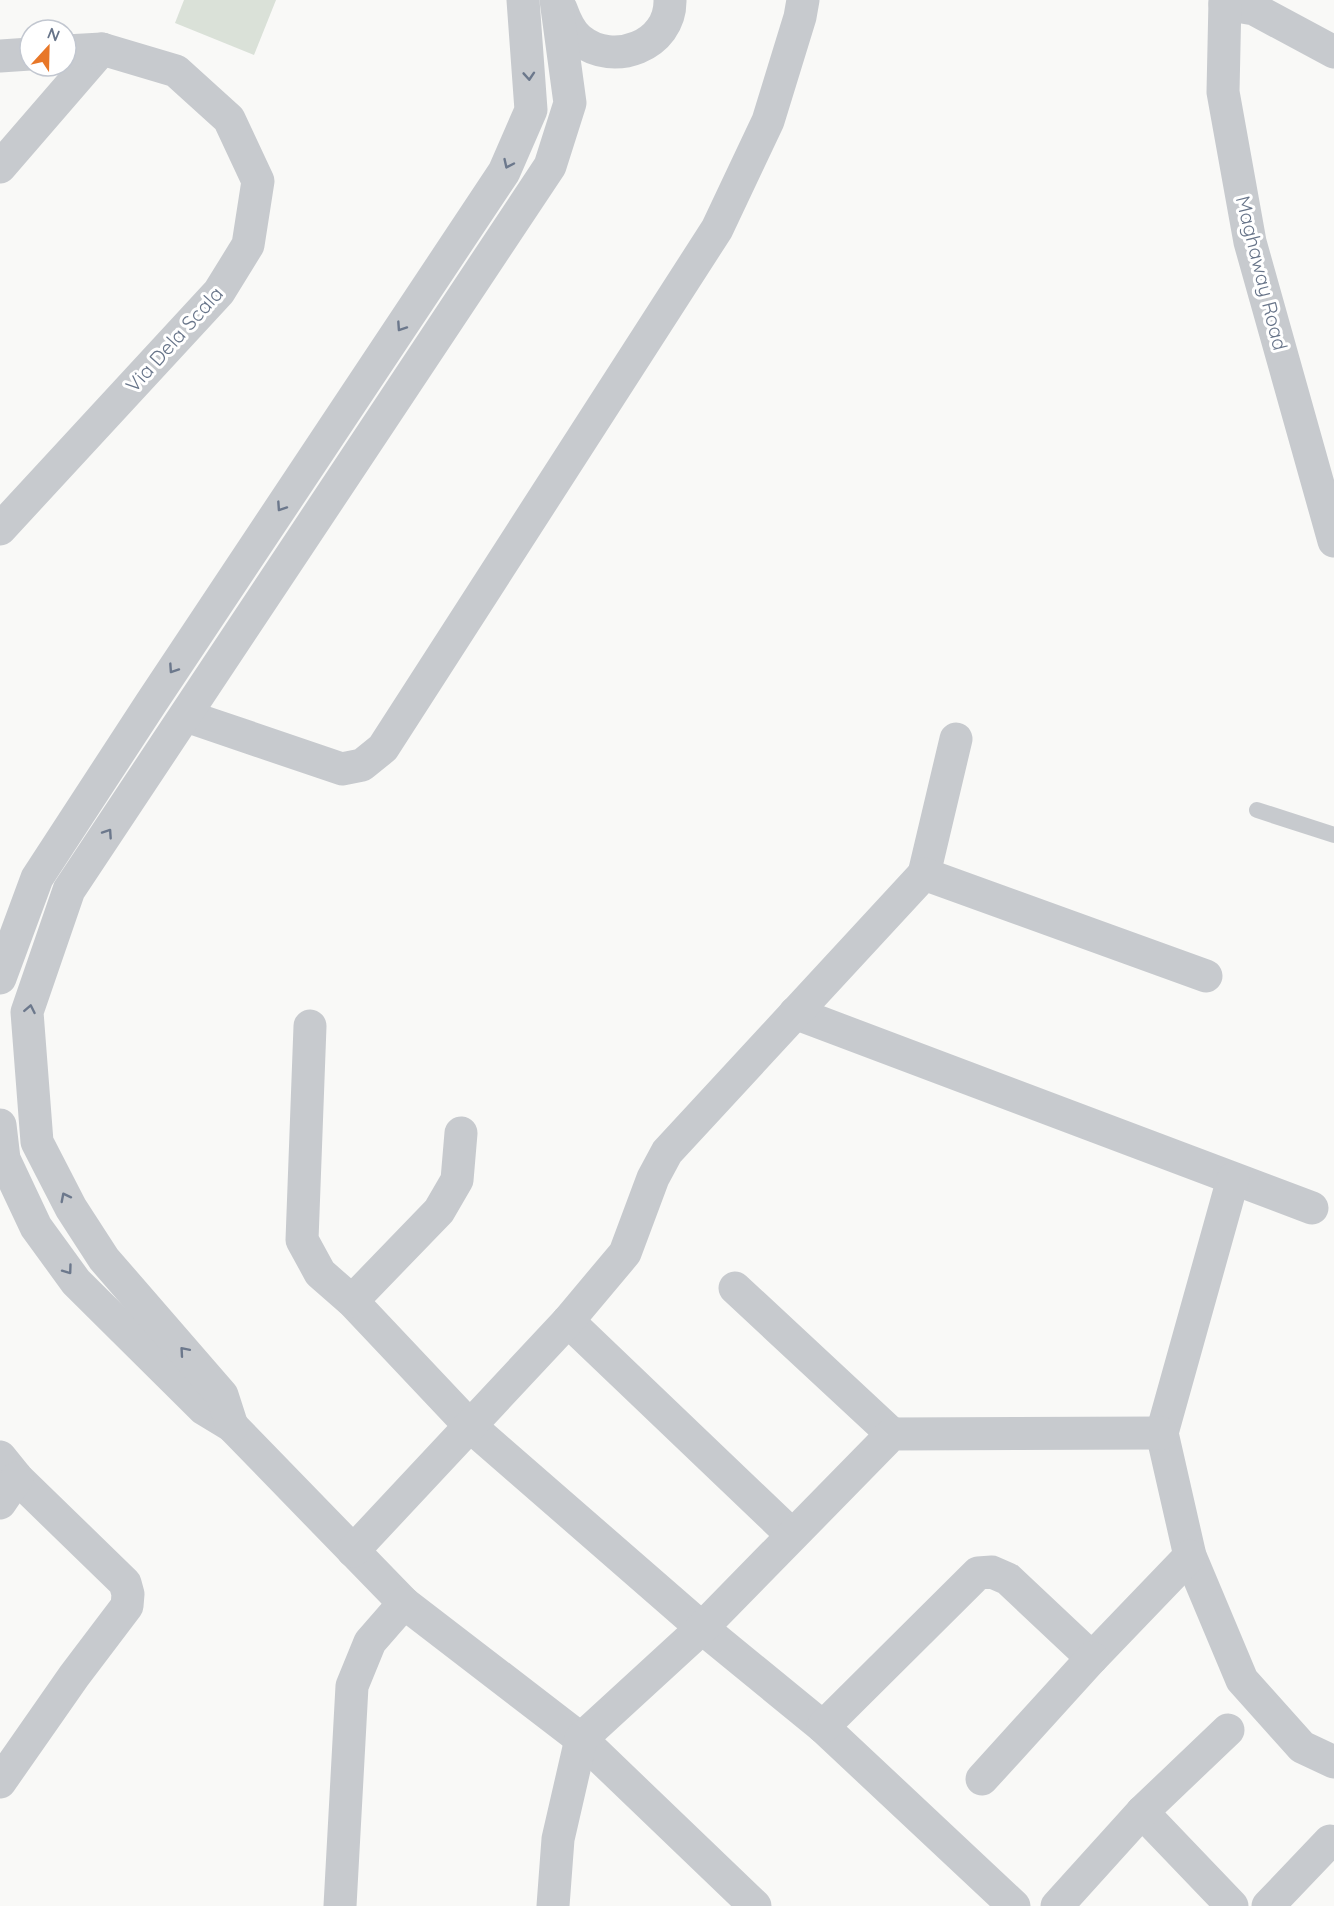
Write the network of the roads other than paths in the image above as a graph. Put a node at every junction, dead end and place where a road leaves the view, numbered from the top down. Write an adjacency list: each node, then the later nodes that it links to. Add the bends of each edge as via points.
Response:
1 (523, 0): 7 (street)
2 (558, 0): 6 (street)
3 (670, 0): 6 (street, via 666,21 656,36 642,46 626,52 608,52)
4 (803, 0): 18 (street, via 768,121 717,229 383,748 362,765 342,769)
5 (1225, 2): 10 (street, via 1254,9); 17 (street, Maghaway Road, via 1223,92 1251,242)
6 (570, 40): 7 (street); 15 (street, via 570,103 550,166)
7 (526, 44): 14 (street, one-way to 14, via 531,110 504,172)
8 (102, 49): 9 (street, Via Dela Scala); 13 (street); 16 (street, Via Dela Scala, via 176,71 229,118 258,181 248,245 219,292)
9 (78, 50)
10 (1334, 52)
11 (18, 55): 12 (street)
12 (0, 56)
13 (0, 167)
14 (303, 475): 15 (street); 24 (street, one-way to 24, via 37,878)
15 (333, 494): 18 (street)
16 (0, 530)
17 (1334, 541)
18 (186, 716): 34 (street, one-way to 18, via 222,1395 104,1259 46,1161 37,1142 27,1012 69,890)
19 (956, 739): 22 (street)
20 (1257, 810): 21 (lane)
21 (1334, 835)
22 (924, 874): 23 (street); 25 (street)
23 (1206, 976)
24 (0, 978)
25 (795, 1013): 29 (street); 33 (street, via 667,1152 625,1253)
26 (310, 1026): 32 (street, via 302,1240 320,1273)
27 (0, 1125): 34 (street, one-way to 34, via 4,1159 36,1227 76,1282 204,1409)
28 (462, 1133): 32 (street, via 457,1180 439,1211)
29 (1233, 1179): 30 (street); 36 (street)
30 (1312, 1208)
31 (735, 1288): 37 (street)
32 (352, 1300): 35 (street)
33 (568, 1321): 35 (street); 39 (street)
34 (232, 1426): 40 (street)
35 (470, 1426): 40 (street); 43 (street)
36 (1162, 1433): 37 (street); 41 (street)
37 (892, 1434): 39 (street)
38 (6, 1479): 50 (street, via 125,1583 128,1594 127,1606)
39 (792, 1535): 43 (street)
40 (353, 1551): 42 (street)
41 (1190, 1556): 44 (street); 48 (street, via 1242,1680 1302,1747)
42 (404, 1603): 47 (street); 53 (street, via 370,1642 352,1686)
43 (702, 1628): 45 (street); 47 (street)
44 (1092, 1658): 45 (street, via 1008,1579 992,1572 978,1573); 49 (street)
45 (823, 1727): 56 (street)
46 (1228, 1730): 51 (street)
47 (581, 1739): 54 (street, via 558,1839); 55 (street)
48 (1334, 1762)
49 (982, 1779)
50 (0, 1782)
51 (1142, 1812): 57 (street); 58 (street)
52 (1330, 1841): 59 (street)
53 (340, 1906)
54 (553, 1906)
55 (755, 1906)
56 (1014, 1906)
57 (1057, 1906)
58 (1232, 1906)
59 (1269, 1906)

